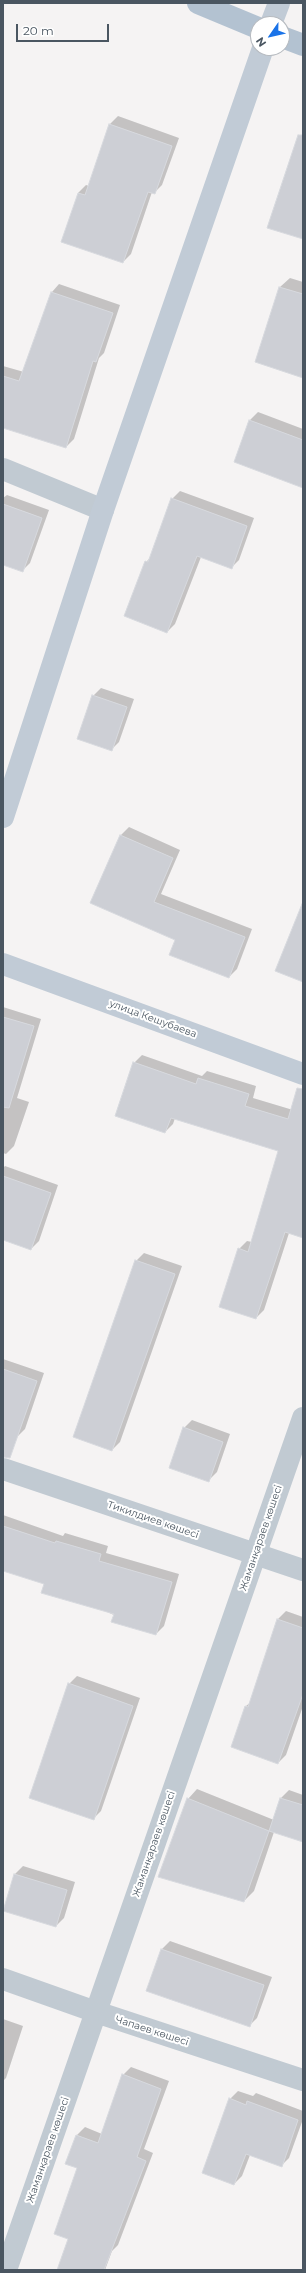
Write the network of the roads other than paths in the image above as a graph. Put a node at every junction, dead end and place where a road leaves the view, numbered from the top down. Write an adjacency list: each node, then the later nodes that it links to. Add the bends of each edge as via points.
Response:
1 (198, 3): 4 (main road)
2 (278, 3): 3 (main road)
3 (274, 16)
4 (250, 25)
5 (290, 40): 6 (main road)
6 (303, 45)
7 (260, 56): 9 (main road)
8 (3, 469): 9 (street)
9 (103, 510): 10 (main road)
10 (3, 817)
11 (3, 964): 12 (main road, улица Кешубаева)
12 (303, 1074)
13 (303, 1418): 15 (street, Жаманқараев көшесі)
14 (3, 1469): 15 (street, Тикилдиев көшесі)
15 (255, 1554): 16 (street, Тикилдиев көшесі); 18 (street, Жаманқараев көшесі)
16 (303, 1570)
17 (3, 1979): 18 (street, Чапаев көшесі)
18 (96, 2012): 19 (street, Чапаев көшесі); 20 (street, Жаманқараев көшесі)
19 (303, 2080)
20 (6, 2270)

